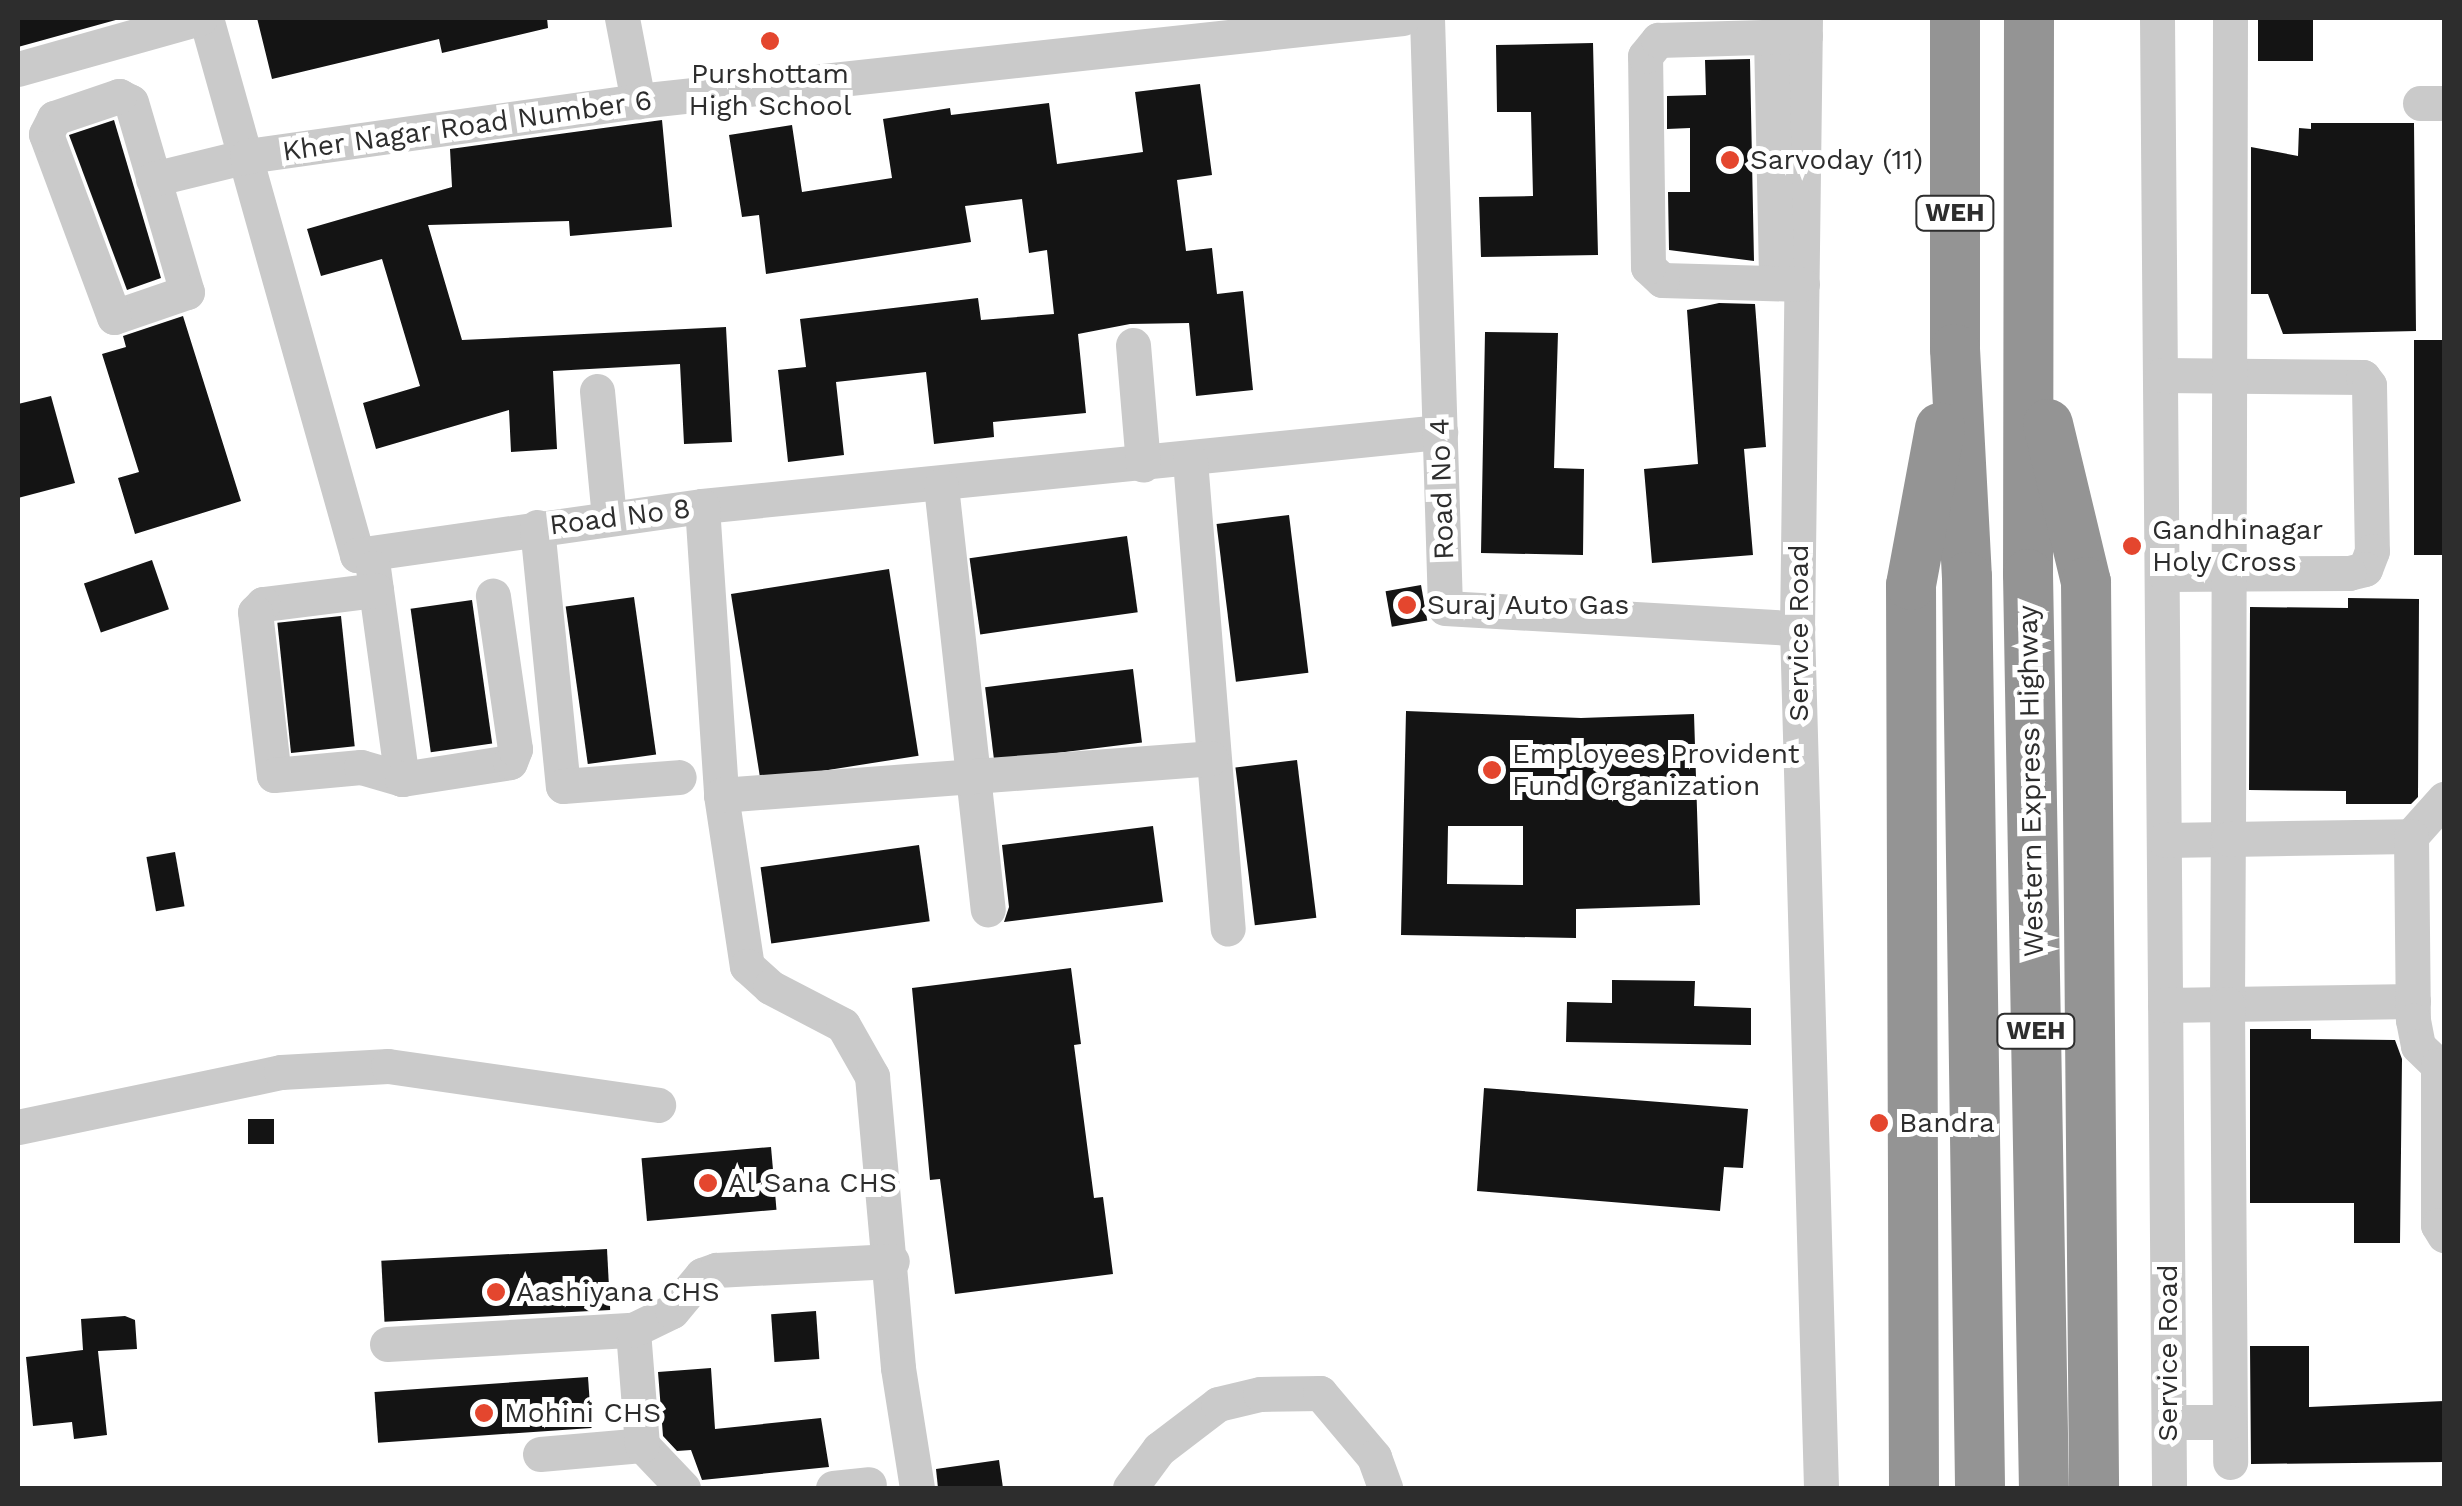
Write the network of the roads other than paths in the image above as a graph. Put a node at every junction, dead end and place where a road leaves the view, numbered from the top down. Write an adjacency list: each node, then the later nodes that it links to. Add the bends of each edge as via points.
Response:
1 (203, 18): 12 (street); 16 (street)
2 (622, 18): 15 (street)
3 (1403, 18): 15 (street, Kher Nagar Road Number 6)
4 (1427, 18): 25 (street, Road No 4)
5 (1942, 18): 14 (highway)
6 (1954, 18): 14 (highway)
7 (2029, 18): 13 (highway)
8 (2044, 18): 13 (highway)
9 (2157, 18): 23 (street, Service Road)
10 (2230, 18): 22 (street)
11 (1794, 30): 18 (street, Service Road); 18 (street, via 1658,40 1644,56 1648,267 1662,280)
12 (18, 70)
13 (2029, 74): 20 (highway, Western Express Highway / WEH)
14 (1954, 76): 21 (highway, WEH)
15 (638, 102): 16 (street, Kher Nagar Road Number 6)
16 (247, 156): 17 (street, Kher Nagar Road Number 6); 32 (street, via 350,546)
17 (153, 179): 17 (street, via 127,98 47,124 114,317 188,292)
18 (1789, 283): 36 (street, Service Road)
19 (1133, 344): 27 (street)
20 (2029, 346): 72 (highway, Western Express Highway / WEH); 73 (highway, via 2086,582)
21 (1954, 350): 70 (highway, via 1912,585); 71 (highway, WEH, via 1967,577)
22 (2229, 374): 23 (street); 34 (street); 34 (street, via 2352,373 2370,385 2372,552 2365,569 2348,573)
23 (2162, 375): 33 (street, Service Road)
24 (597, 390): 30 (street)
25 (1440, 432): 26 (street, Road No 8); 36 (street, Road No 4, via 1446,608)
26 (1190, 460): 27 (street, Road No 8); 37 (street)
27 (1143, 465): 28 (street, Road No 8)
28 (940, 486): 29 (street, Road No 8); 38 (street)
29 (702, 506): 30 (street, Road No 8); 41 (street)
30 (609, 518): 31 (street, Road No 8)
31 (537, 527): 32 (street, Road No 8); 39 (street, via 563,786)
32 (374, 573): 40 (street); 40 (street, Road No 8, via 263,604 255,612 271,772 361,766)
33 (2164, 574): 34 (street); 45 (street, Service Road)
34 (2229, 574): 44 (street)
35 (493, 596): 40 (street, via 513,759)
36 (1797, 628): 69 (street, Service Road)
37 (1211, 758): 38 (street); 47 (street)
38 (973, 776): 41 (street); 46 (street)
39 (679, 778)
40 (402, 779)
41 (721, 795): 55 (street, via 746,966 770,988 843,1025 872,1076)
42 (2444, 799): 43 (street)
43 (2411, 836): 44 (street); 48 (street)
44 (2228, 839): 45 (street); 49 (street)
45 (2164, 840): 50 (street, Service Road)
46 (988, 908)
47 (1228, 928)
48 (2413, 1000): 49 (street); 51 (street, via 2418,1046)
49 (2227, 1004): 50 (street); 59 (street)
50 (2165, 1005): 58 (street, Service Road)
51 (2441, 1065): 54 (street, via 2438,1225)
52 (658, 1105): 53 (street, via 388,1066 280,1072)
53 (18, 1127)
54 (2444, 1235)
55 (892, 1261): 56 (street, via 716,1270 702,1275 672,1312); 66 (street, via 898,1368)
56 (633, 1330): 57 (street); 60 (street)
57 (387, 1344)
58 (2168, 1422): 59 (street); 74 (street, Service Road)
59 (2229, 1422): 62 (street)
60 (642, 1444): 61 (street); 64 (street)
61 (540, 1454)
62 (2230, 1462)
63 (869, 1484): 65 (street)
64 (683, 1488)
65 (833, 1488)
66 (916, 1488)
67 (1130, 1488): 68 (street, via 1158,1448 1218,1404 1260,1394 1320,1393 1374,1457)
68 (1384, 1488)
69 (1821, 1488)
70 (1914, 1488)
71 (1980, 1488)
72 (2044, 1488)
73 (2094, 1488)
74 (2169, 1488)

